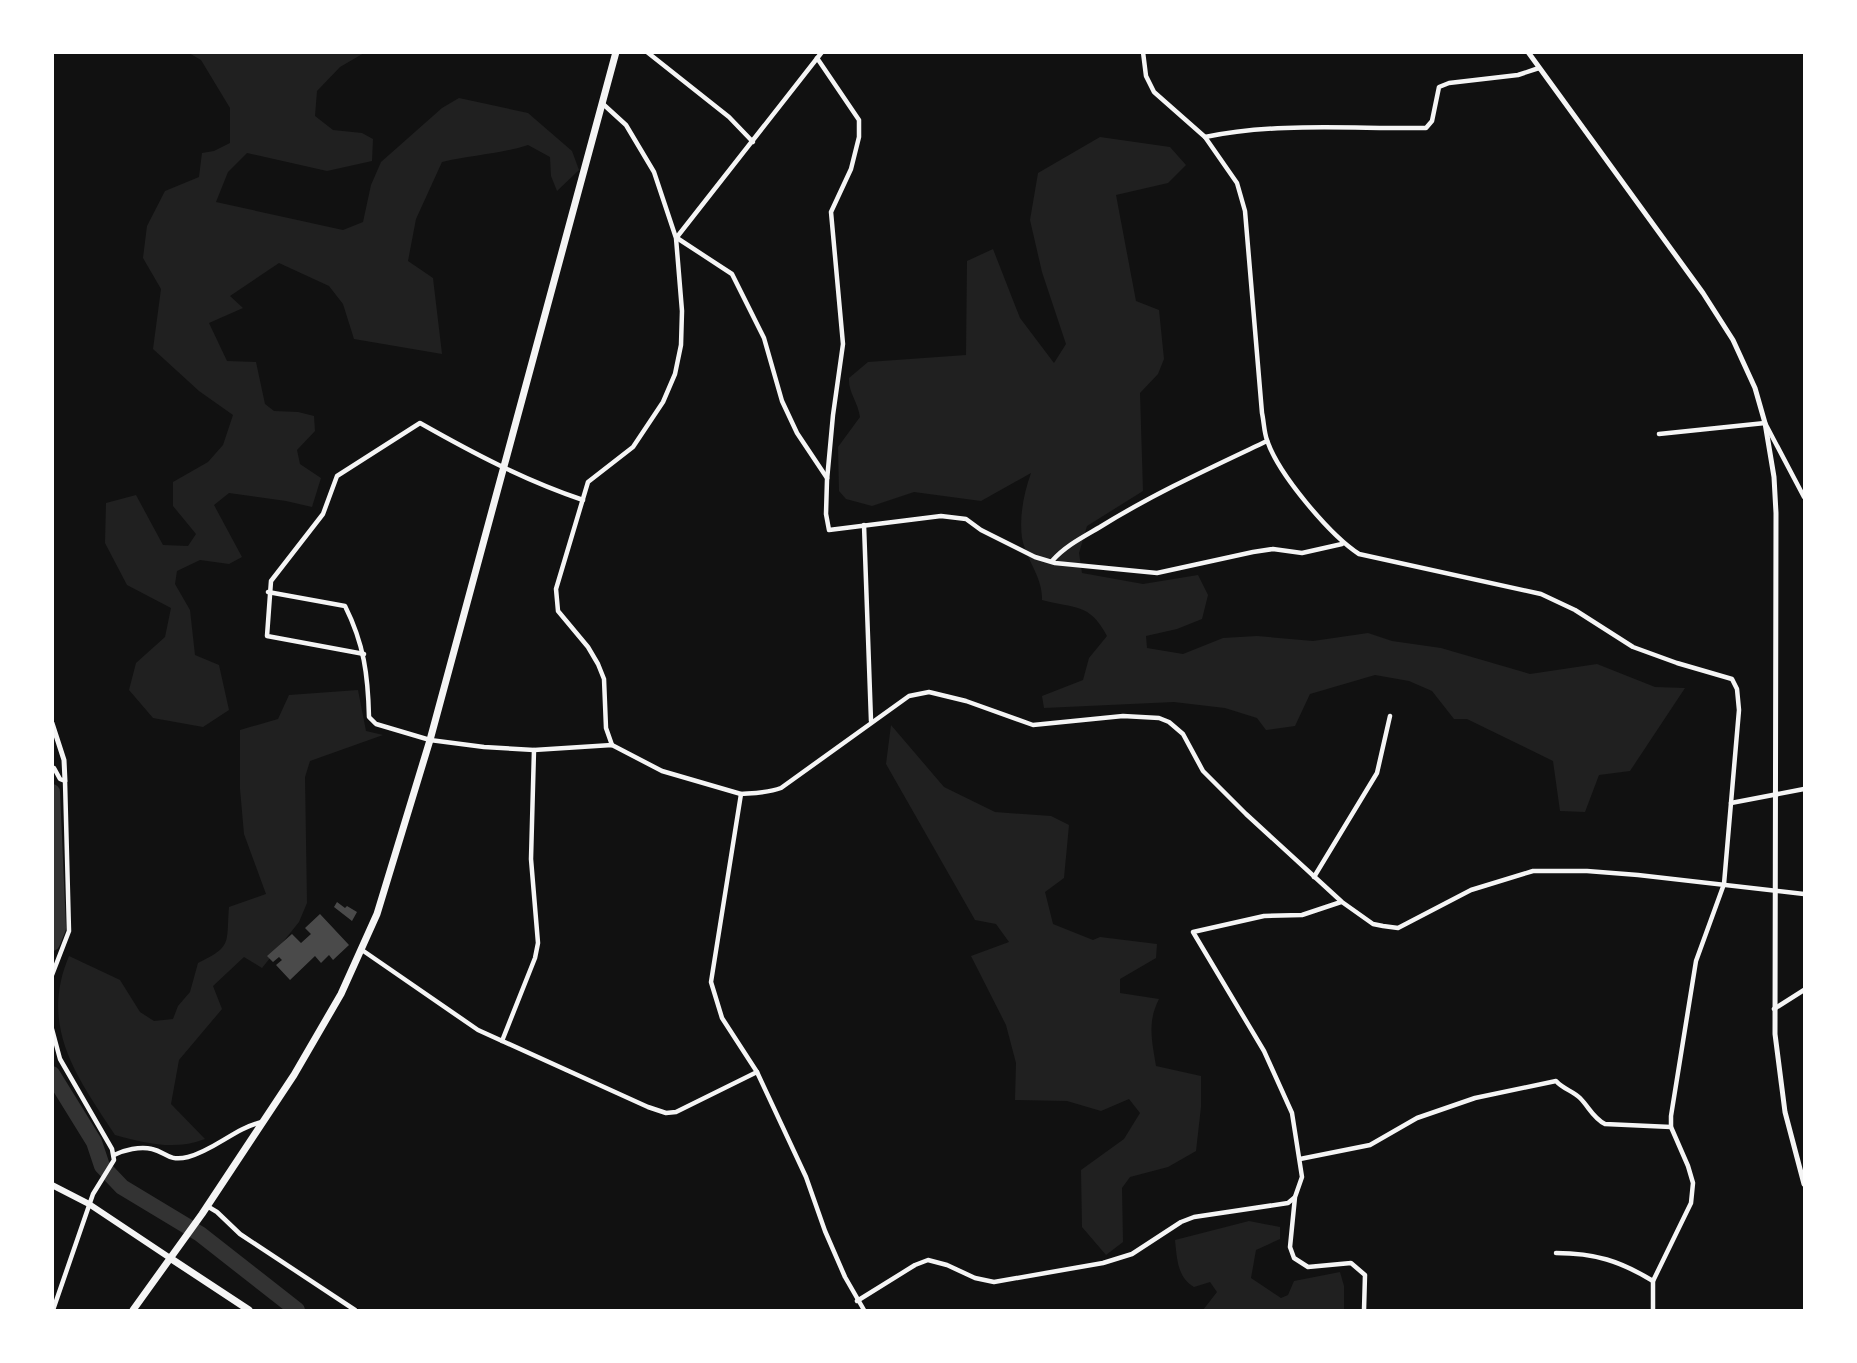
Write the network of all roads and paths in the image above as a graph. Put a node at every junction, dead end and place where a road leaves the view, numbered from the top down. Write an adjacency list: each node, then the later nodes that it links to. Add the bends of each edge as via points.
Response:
1 (617, 52): 8 (main road)
2 (647, 52): 10 (street, via 729,117)
3 (822, 52): 6 (street)
4 (1143, 52): 9 (street, via 1154,92)
5 (1528, 52): 7 (street)
6 (817, 58): 10 (street); 16 (street, via 859,120 851,169 831,212 843,344)
7 (1539, 68): 9 (street, via 1438,88 1432,121 1426,128 1284,128); 12 (street, via 1741,348)
8 (603, 104): 11 (street, via 626,125 654,172); 15 (main road)
9 (1205, 137): 14 (street, via 1237,183 1245,211)
10 (753, 142): 11 (street)
11 (676, 238): 16 (street, via 732,274 764,338 782,401); 18 (street, via 682,311 675,374 663,402 633,447 588,482)
12 (1765, 423): 13 (street); 17 (street); 34 (street, via 1776,504)
13 (1659, 434)
14 (1267, 441): 20 (street, via 1284,472); 21 (street, via 1160,491)
15 (502, 469): 18 (street); 22 (street, via 419,423 337,476 323,514 271,581); 27 (main road)
16 (827, 480): 19 (street, via 829,530)
17 (1804, 497)
18 (583, 500): 28 (street, via 556,589 558,611 598,664)
19 (864, 525): 21 (street, via 941,516 966,519 1035,557); 25 (street)
20 (1343, 544): 21 (street, via 1303,553 1253,552 1157,573); 35 (street, via 1376,559 1552,598 1633,647 1732,679 1739,710)
21 (1052, 561)
22 (268, 592): 23 (street, via 345,606); 23 (street, via 267,636)
23 (364, 654): 27 (street, via 369,717 376,724)
24 (1390, 716): 36 (street, via 1377,774)
25 (871, 722): 33 (street, via 781,788); 36 (street, via 909,696 929,692 1033,725 1123,716 1159,718 1176,726 1203,771)
26 (52, 723): 31 (street, via 64,760)
27 (430, 740): 29 (street); 41 (main road, via 389,878)
28 (612, 745): 29 (street); 33 (street, via 662,772)
29 (534, 750): 46 (street, via 531,859 538,943)
30 (52, 768): 31 (street)
31 (65, 781): 42 (street, via 69,931)
32 (1804, 789): 34 (street)
33 (741, 794): 47 (street, via 711,982 722,1018)
34 (1775, 795): 35 (street); 38 (street)
35 (1731, 803): 37 (street)
36 (1314, 877): 40 (street)
37 (1724, 884): 38 (street); 40 (street, via 1587,871 1532,871 1471,890 1398,928 1373,923); 49 (street, via 1696,961)
38 (1774, 890): 39 (street); 44 (street)
39 (1804, 894)
40 (1342, 901): 51 (street, via 1302,915 1264,916 1193,932 1280,1083 1292,1114)
41 (362, 950): 46 (street, via 478,1030); 48 (main road, via 318,1035)
42 (52, 975)
43 (1804, 990): 44 (street)
44 (1774, 1009): 52 (street, via 1783,1101)
45 (52, 1029): 50 (street, via 60,1059)
46 (502, 1041): 47 (street, via 666,1113)
47 (757, 1072): 60 (street)
48 (264, 1121): 50 (street, via 187,1157 167,1158 152,1149); 56 (main road)
49 (1671, 1127): 51 (street, via 1605,1124 1556,1081 1475,1098 1417,1118 1370,1145); 59 (street, via 1693,1183 1691,1203)
50 (114, 1155): 55 (street)
51 (1300, 1159): 54 (street, via 1302,1177)
52 (1804, 1184)
53 (52, 1185): 55 (main road)
54 (1295, 1197): 60 (street, via 1288,1203 1194,1217 1132,1254 1075,1269 994,1282 928,1260); 66 (street, via 1290,1247 1294,1258 1319,1268 1351,1263 1365,1275)
55 (89, 1204): 58 (main road); 61 (street)
56 (207, 1206): 58 (main road); 64 (street, via 240,1234)
57 (1556, 1254): 59 (street, via 1605,1257)
58 (170, 1258): 62 (main road); 63 (main road)
59 (1654, 1281): 67 (street)
60 (857, 1301): 65 (street)
61 (53, 1311)
62 (133, 1311)
63 (249, 1311)
64 (355, 1311)
65 (864, 1311)
66 (1364, 1311)
67 (1653, 1311)

